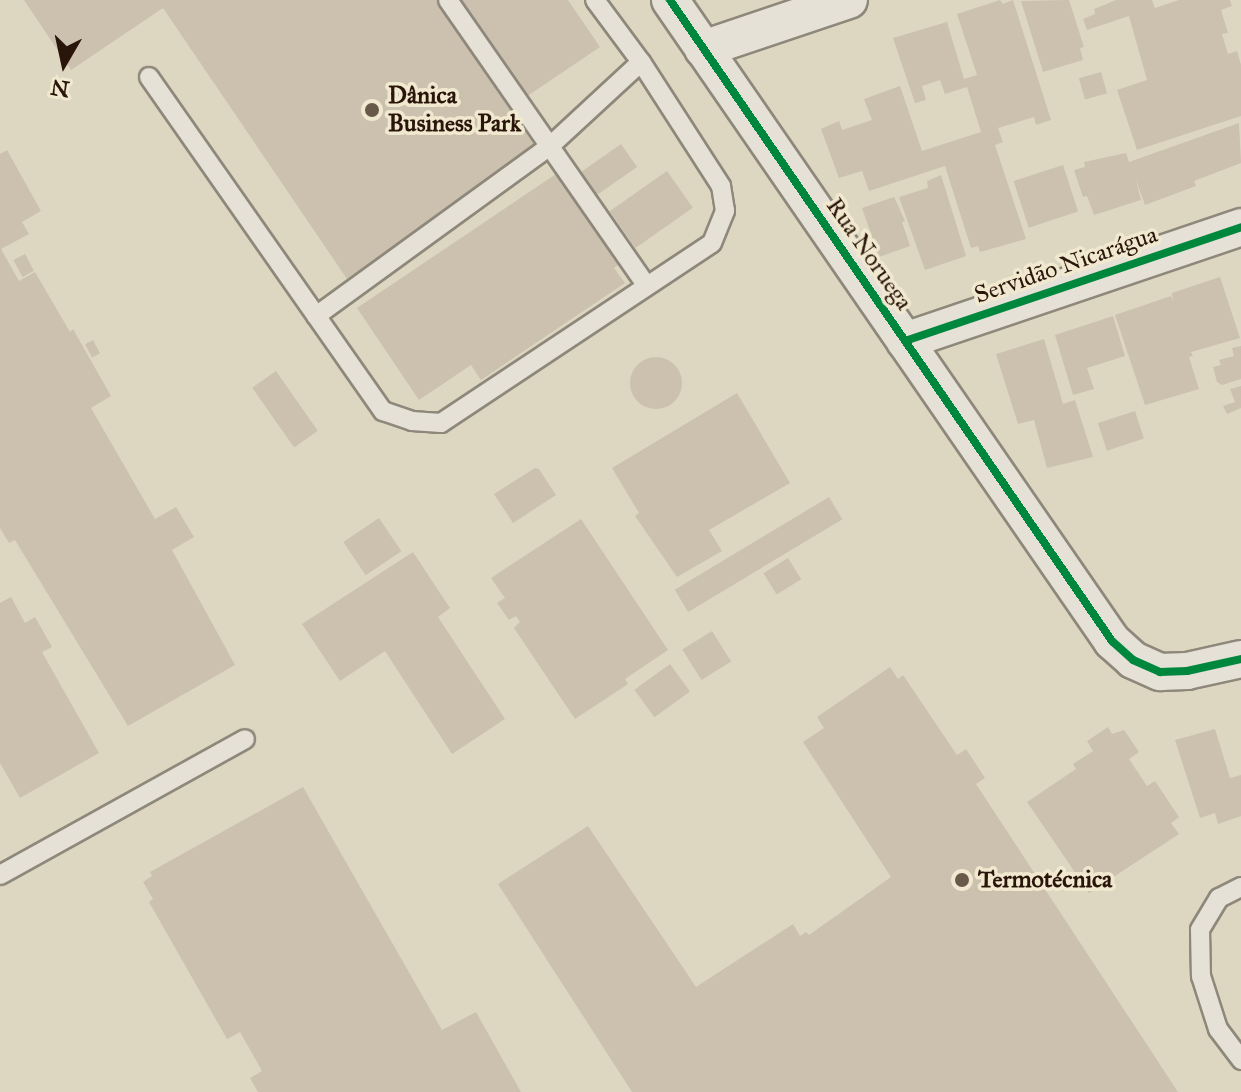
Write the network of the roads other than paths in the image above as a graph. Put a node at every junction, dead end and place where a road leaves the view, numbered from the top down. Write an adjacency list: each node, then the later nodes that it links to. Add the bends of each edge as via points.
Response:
1 (448, 0): 8 (lane)
2 (595, 0): 6 (lane)
3 (670, 0): 5 (street, Rua Noruega)
4 (849, 0): 5 (street)
5 (703, 49): 12 (street, Rua Noruega)
6 (641, 62): 8 (lane); 10 (lane, via 721,186 725,211 712,243)
7 (149, 77): 11 (lane)
8 (549, 147): 10 (lane); 11 (lane)
9 (1241, 227): 12 (street, Servidão Nicarágua)
10 (647, 286): 11 (lane, via 441,423 383,411)
11 (316, 316)
12 (905, 341): 13 (street, Rua Noruega, via 1112,641 1133,660 1160,672)
13 (1241, 659)
14 (245, 739): 15 (lane)
15 (0, 875)
16 (1241, 887): 17 (lane, via 1219,898 1200,930 1201,976 1218,1029)
17 (1241, 1060)

